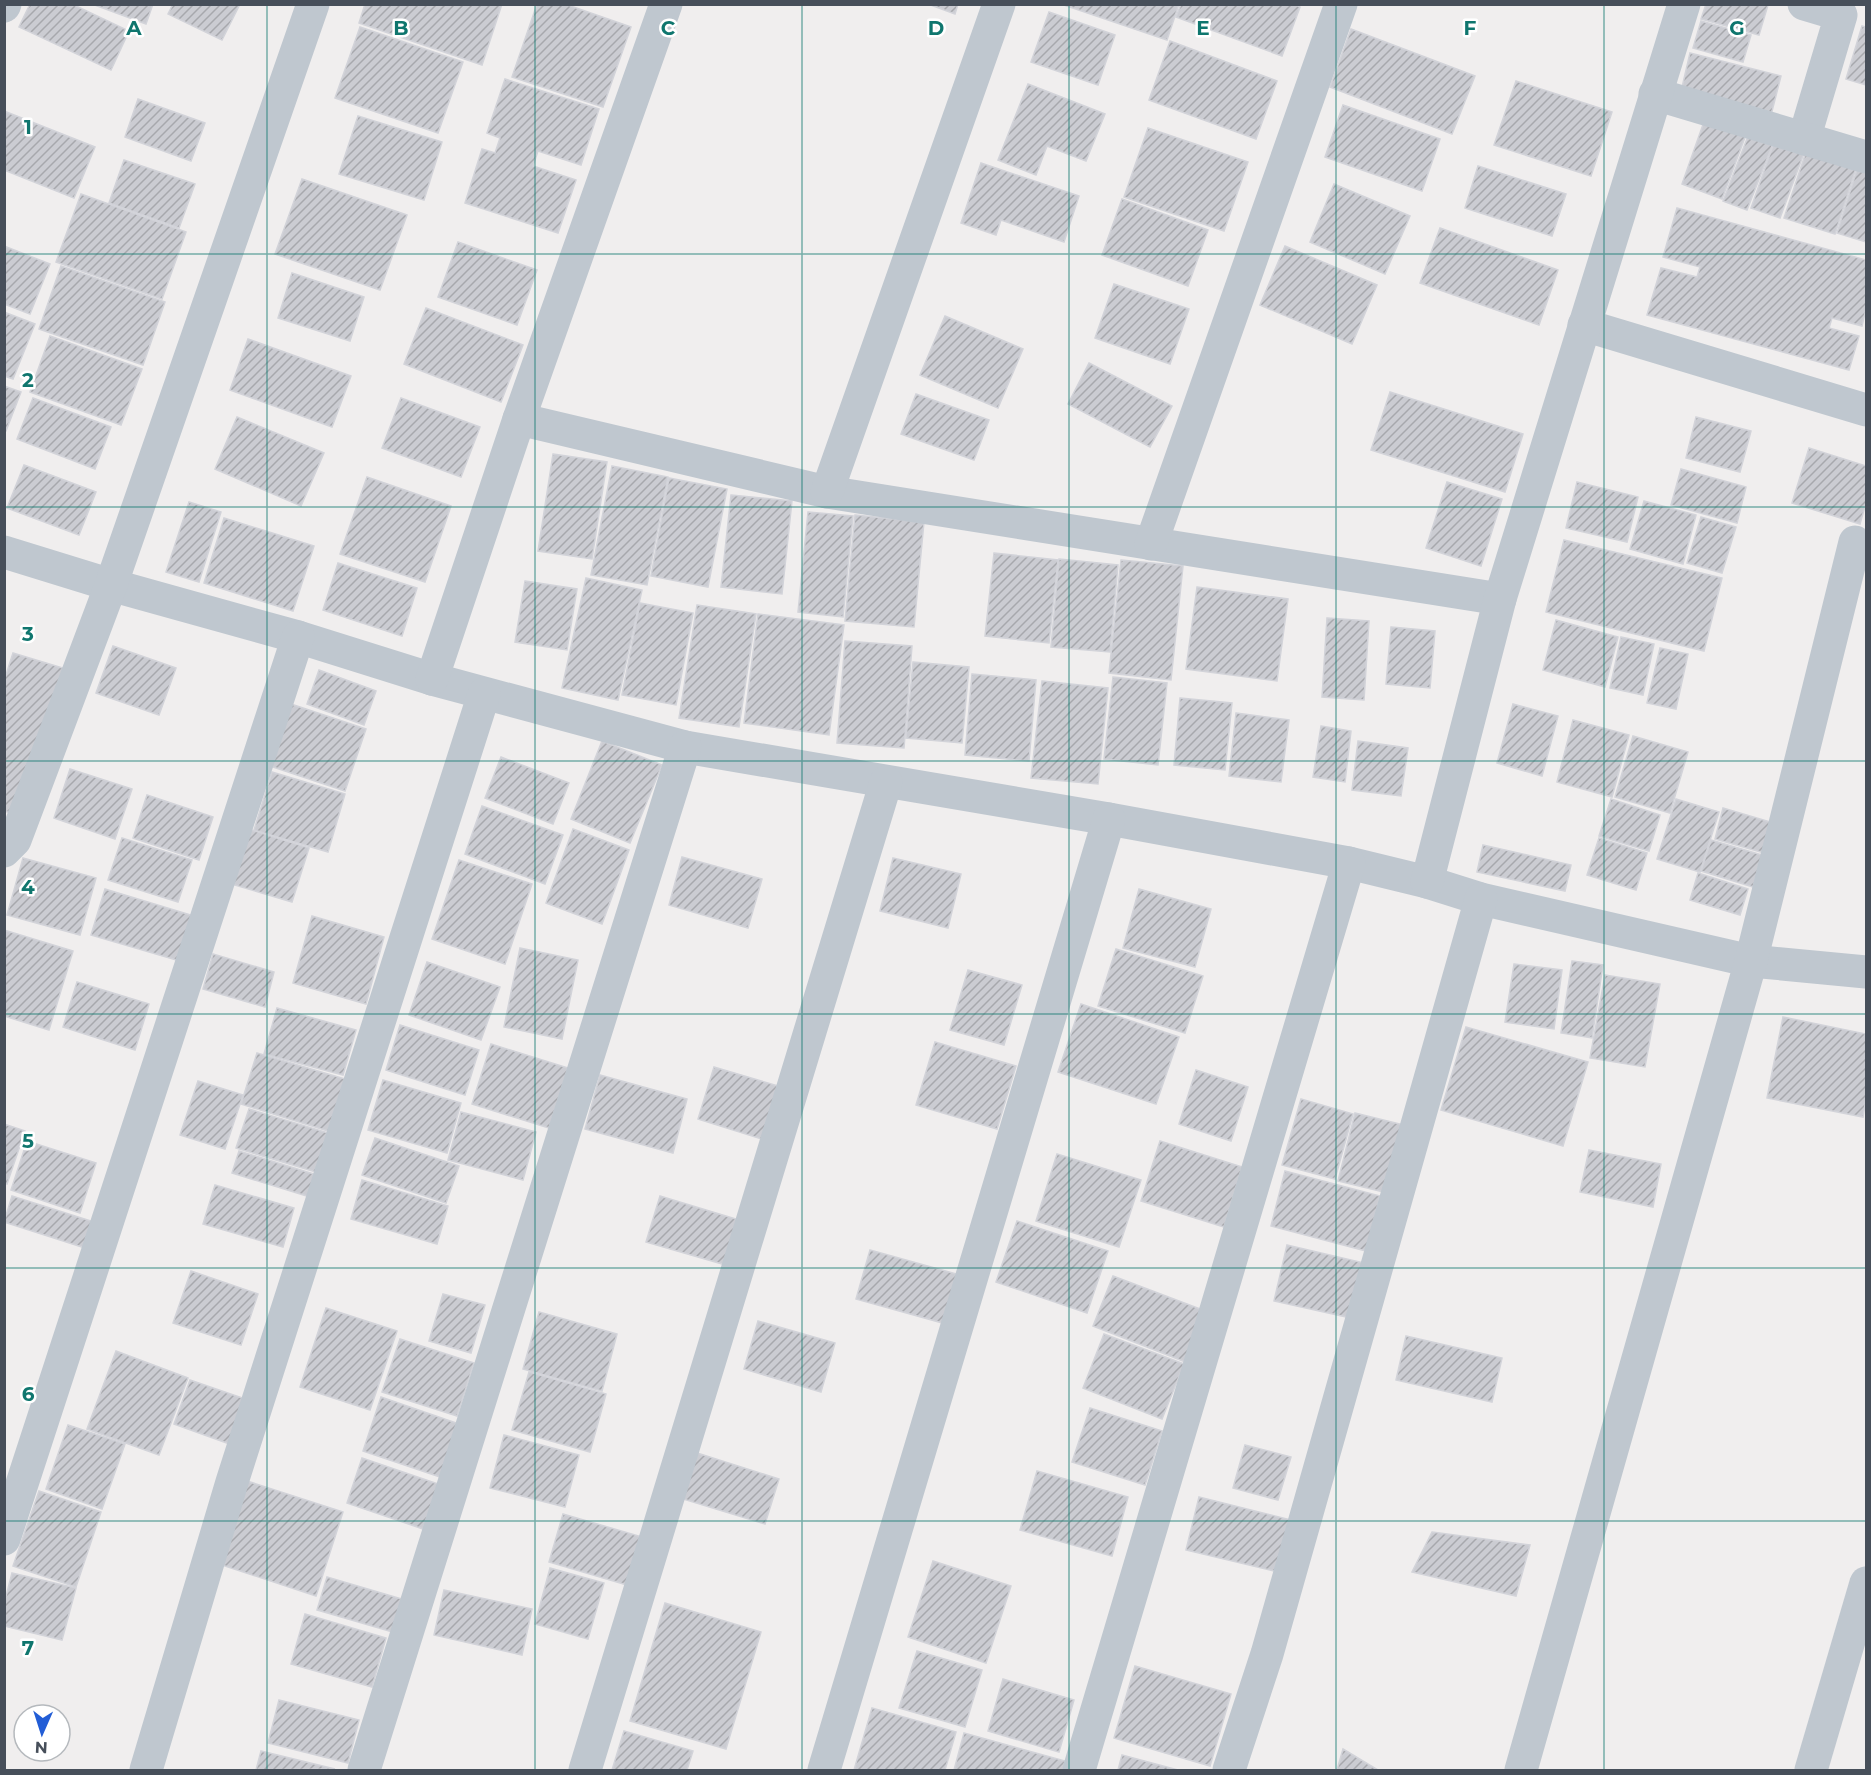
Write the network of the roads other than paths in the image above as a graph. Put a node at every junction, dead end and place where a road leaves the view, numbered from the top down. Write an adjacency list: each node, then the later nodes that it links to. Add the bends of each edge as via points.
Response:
1 (313, 4): 17 (street)
2 (666, 4): 12 (street)
3 (999, 4): 13 (street)
4 (1341, 4): 15 (street)
5 (1684, 4): 7 (street)
6 (1804, 4): 8 (street, via 1841,15)
7 (1655, 94): 8 (street); 10 (street)
8 (1804, 139): 9 (street)
9 (1866, 157)
10 (1584, 325): 11 (street); 18 (street)
11 (1866, 410)
12 (519, 419): 13 (street); 20 (street)
13 (827, 492): 15 (street)
14 (1854, 542): 29 (street)
15 (1151, 544): 18 (street)
16 (4, 552): 17 (street)
17 (111, 585): 19 (street); 25 (street, via 15,840)
18 (1500, 599): 27 (street)
19 (298, 637): 20 (street); 31 (street)
20 (432, 680): 21 (street)
21 (484, 694): 22 (street); 33 (street, via 232,1482)
22 (685, 747): 23 (street); 34 (street)
23 (886, 782): 24 (street); 35 (street)
24 (1109, 819): 26 (street); 36 (street)
25 (4, 851)
26 (1349, 863): 27 (street); 37 (street)
27 (1427, 882): 28 (street)
28 (1481, 899): 29 (street); 38 (street, via 1267,1654)
29 (1751, 961): 30 (street); 39 (street)
30 (1866, 972)
31 (4, 1539)
32 (1866, 1583): 40 (street)
33 (146, 1770)
34 (364, 1770)
35 (585, 1770)
36 (824, 1770)
37 (1079, 1770)
38 (1229, 1770)
39 (1521, 1770)
40 (1811, 1770)

